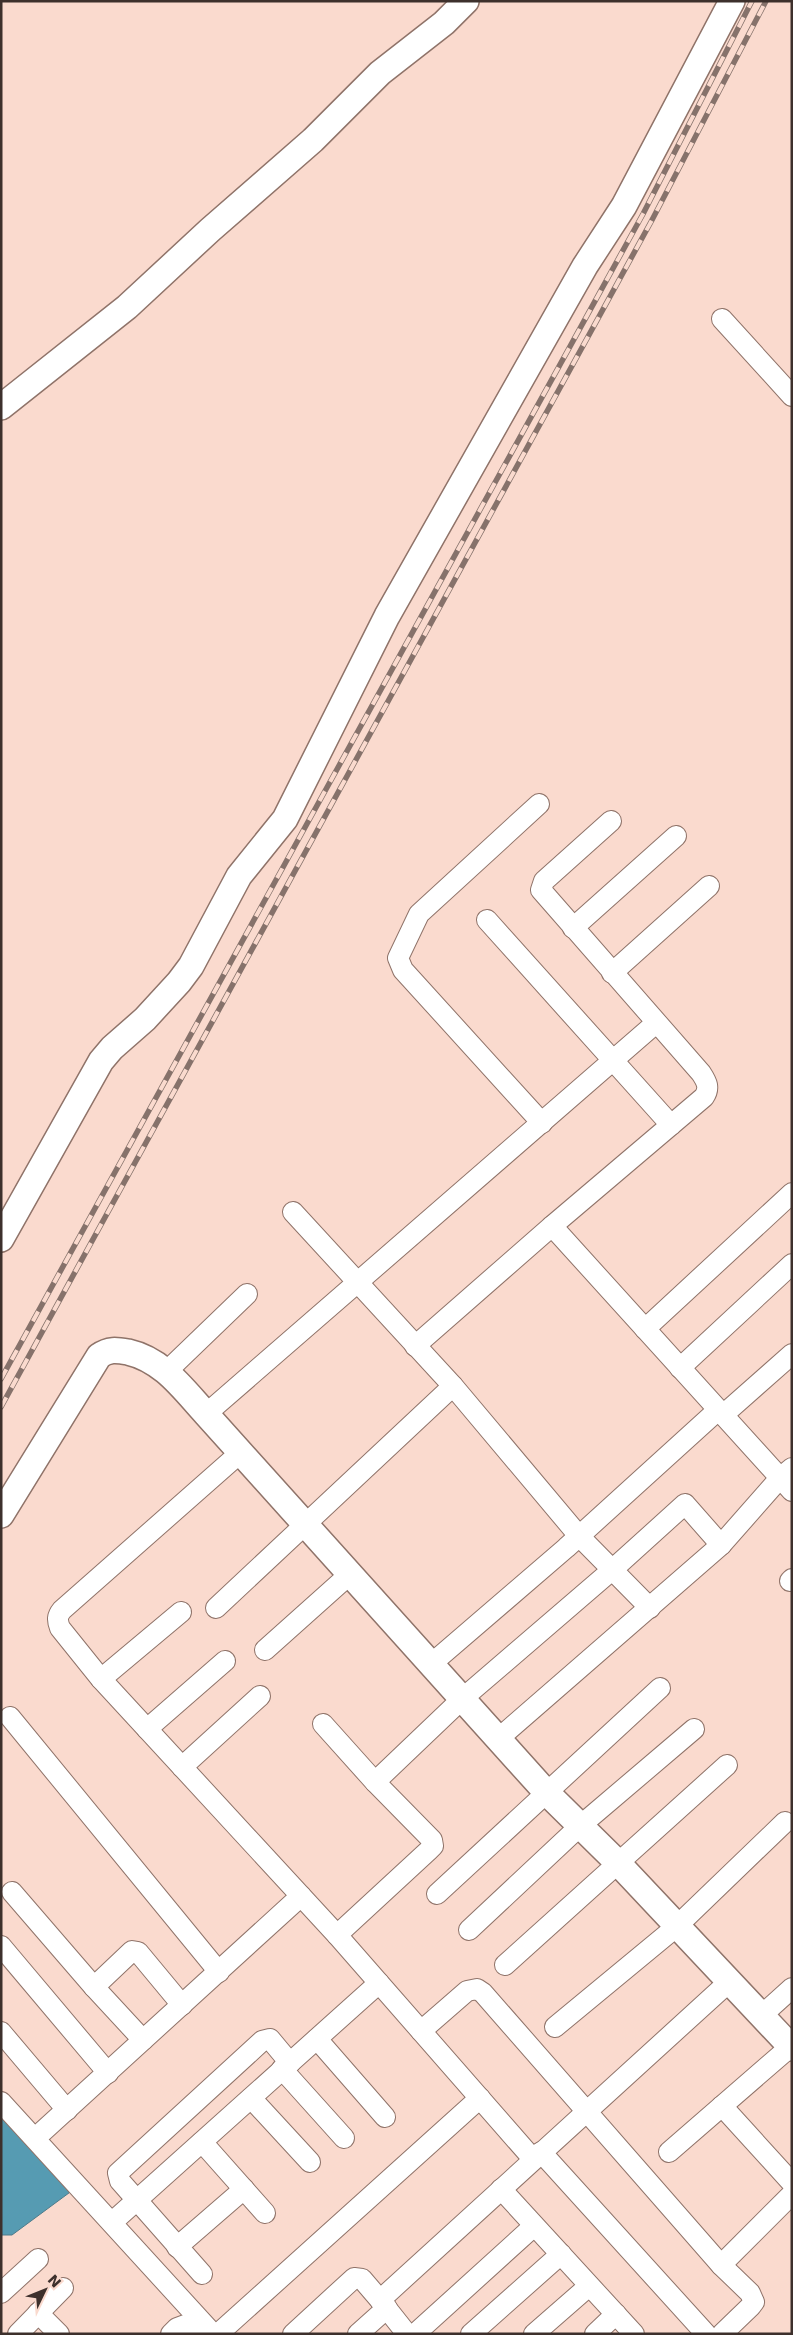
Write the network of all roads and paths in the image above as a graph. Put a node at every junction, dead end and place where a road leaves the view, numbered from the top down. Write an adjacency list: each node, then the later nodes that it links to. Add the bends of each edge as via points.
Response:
1 (466, 1): 5 (street, via 444,23 380,73 312,140 127,307)
2 (732, 1): 20 (street, via 624,206 585,266 387,616 285,819 239,876 191,966 179,982 101,1061)
3 (722, 319): 4 (street)
4 (792, 396)
5 (1, 406)
6 (539, 804): 15 (street, via 420,914 398,958 404,970)
7 (611, 821): 11 (street, via 542,885 545,897)
8 (676, 836): 11 (street)
9 (709, 886): 12 (street)
10 (487, 920): 14 (street)
11 (573, 928): 12 (street)
12 (612, 973): 13 (street)
13 (656, 1023): 14 (street); 16 (street, via 701,1073 708,1086 704,1097)
14 (614, 1061): 15 (street); 16 (street)
15 (542, 1123): 22 (street)
16 (671, 1125): 19 (street)
17 (792, 1193): 24 (street)
18 (293, 1212): 22 (street)
19 (552, 1226): 24 (street); 25 (street)
20 (1, 1239)
21 (792, 1264): 27 (street)
22 (357, 1283): 25 (street); 31 (street)
23 (247, 1294): 28 (street)
24 (645, 1329): 27 (street)
25 (416, 1346): 29 (street)
26 (792, 1354): 30 (street)
27 (680, 1368): 30 (street)
28 (166, 1372): 31 (street); 34 (street, via 144,1356 117,1350 107,1350 100,1356)
29 (453, 1386): 35 (street); 36 (street)
30 (721, 1413): 33 (street); 36 (street)
31 (206, 1414): 32 (street)
32 (240, 1453): 35 (street); 46 (street, via 58,1614 60,1628)
33 (788, 1479): 37 (street)
34 (1, 1515)
35 (306, 1524): 39 (street); 40 (street)
36 (579, 1536): 38 (street); 45 (street)
37 (721, 1545): 38 (street, via 685,1504); 41 (street)
38 (612, 1570): 41 (street); 49 (street)
39 (350, 1574): 43 (street); 45 (street)
40 (216, 1608)
41 (650, 1608): 54 (street)
42 (181, 1612): 46 (street)
43 (265, 1650)
44 (225, 1661): 53 (street)
45 (430, 1665): 49 (street)
46 (101, 1679): 53 (street)
47 (660, 1688): 58 (street)
48 (260, 1696): 56 (street)
49 (462, 1699): 54 (street); 57 (street)
50 (10, 1717): 70 (street)
51 (323, 1724): 57 (street)
52 (694, 1728): 60 (street)
53 (147, 1729): 56 (street)
54 (498, 1739): 58 (street)
55 (726, 1765): 61 (street)
56 (182, 1767): 64 (street)
57 (375, 1782): 67 (street, via 429,1835 433,1846)
58 (546, 1792): 60 (street); 63 (street)
59 (785, 1822): 65 (street)
60 (580, 1826): 61 (street); 66 (street)
61 (617, 1862): 65 (street); 69 (street)
62 (12, 1892): 73 (street)
63 (437, 1894)
64 (301, 1896): 67 (street); 70 (street)
65 (676, 1927): 71 (street); 77 (street)
66 (468, 1930)
67 (337, 1935): 72 (street)
68 (1, 1946): 84 (street)
69 (505, 1965)
70 (219, 1972): 75 (street)
71 (730, 1981): 76 (street); 90 (street)
72 (379, 1983): 78 (street); 80 (street)
73 (94, 1987): 75 (street, via 132,1951 138,1952); 81 (street)
74 (792, 1988): 76 (street)
75 (182, 2005): 81 (street)
76 (762, 2015): 82 (street)
77 (555, 2028)
78 (421, 2031): 86 (street); 90 (street, via 467,1991 477,1989)
79 (1, 2032): 89 (street)
80 (317, 2039): 83 (street); 91 (street)
81 (143, 2040): 84 (street)
82 (791, 2047): 88 (street)
83 (286, 2066): 85 (street); 93 (street); 102 (street, via 270,2039 262,2041 118,2173 120,2181)
84 (108, 2073): 89 (street)
85 (251, 2098): 94 (street); 97 (street)
86 (480, 2098): 96 (street); 125 (street)
87 (1, 2102): 124 (street)
88 (722, 2106): 95 (street); 98 (street)
89 (67, 2110): 92 (street)
90 (586, 2114): 96 (street); 109 (street)
91 (385, 2117)
92 (42, 2132)
93 (344, 2138)
94 (202, 2142): 99 (street); 102 (street)
95 (669, 2152)
96 (537, 2156): 100 (street); 133 (street)
97 (310, 2162)
98 (792, 2184)
99 (244, 2189): 103 (street); 106 (street)
100 (501, 2189): 105 (street); 114 (street)
101 (792, 2194): 109 (street)
102 (136, 2201): 104 (street); 106 (street)
103 (265, 2213)
104 (118, 2217)
105 (534, 2226): 107 (street); 128 (street)
106 (177, 2246): 110 (street)
107 (561, 2254): 111 (street); 129 (street)
108 (38, 2259): 113 (street)
109 (721, 2265): 134 (street, via 750,2293 754,2302)
110 (202, 2274)
111 (589, 2286): 116 (street); 130 (street)
112 (63, 2288): 115 (street)
113 (1, 2293)
114 (383, 2304): 118 (street, via 362,2279 354,2278); 126 (street); 127 (street)
115 (38, 2313): 120 (street); 121 (street)
116 (616, 2314): 131 (street); 132 (street)
117 (1, 2329): 119 (street)
118 (306, 2330)
119 (6, 2334)
120 (18, 2334)
121 (59, 2334)
122 (171, 2334): 123 (street, via 185,2326)
123 (194, 2334)
124 (213, 2334)
125 (218, 2334)
126 (358, 2334)
127 (407, 2334)
128 (415, 2334)
129 (471, 2334)
130 (534, 2334)
131 (595, 2334)
132 (634, 2334)
133 (706, 2334)
134 (722, 2334)

